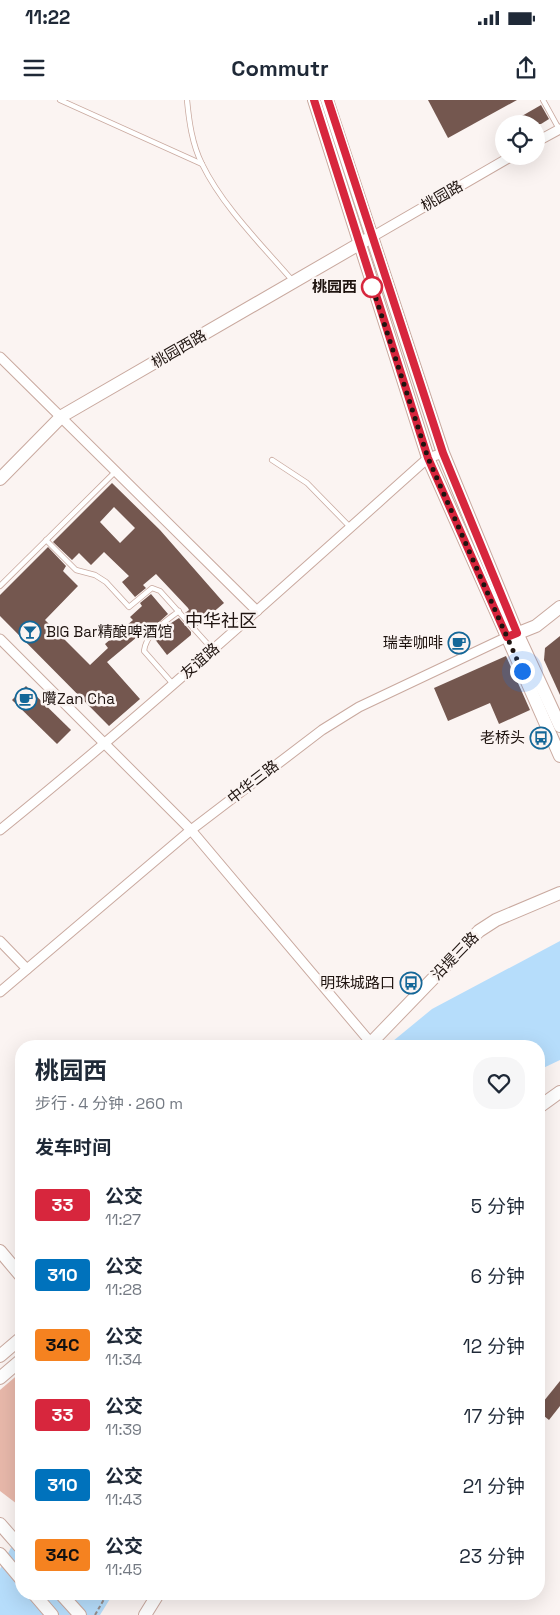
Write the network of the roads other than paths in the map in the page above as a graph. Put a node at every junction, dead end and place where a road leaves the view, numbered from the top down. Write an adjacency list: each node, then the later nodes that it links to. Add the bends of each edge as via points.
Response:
1 (60, 100): 8 (lane)
2 (187, 100): 8 (lane, via 194,143)
3 (314, 100): 11 (main road)
4 (328, 100): 10 (main road)
5 (543, 100): 6 (lane)
6 (560, 130): 7 (street)
7 (545, 138)
8 (202, 164): 12 (lane, via 219,191)
9 (496, 165): 10 (street, 桃园路)
10 (372, 237): 11 (main road, 桃园西路); 15 (main road)
11 (358, 245): 12 (main road, 桃园西路); 16 (main road)
12 (294, 283): 14 (main road, 桃园西路)
13 (0, 357): 14 (street)
14 (62, 416): 18 (street); 19 (main road, 桃园西路)
15 (443, 453): 16 (street, 友谊路); 26 (main road)
16 (428, 458): 20 (street, 友谊路); 26 (main road)
17 (272, 460): 20 (lane, via 307,483)
18 (116, 470): 21 (lane); 25 (street)
19 (0, 479)
20 (350, 527): 25 (street, 友谊路)
21 (46, 540): 22 (lane); 24 (lane, via 76,570 106,582 129,607 152,588 160,591)
22 (0, 586)
23 (560, 607): 26 (main road, via 536,626)
24 (179, 611): 28 (lane); 29 (lane, via 148,636 144,651)
25 (257, 611): 28 (street, 友谊路)
26 (512, 635): 30 (main road); 32 (main road); 34 (street, 中华三路, via 340,718)
27 (0, 639): 31 (street)
28 (213, 650): 29 (street, 友谊路)
29 (173, 684): 31 (street, 友谊路)
30 (560, 726)
31 (106, 743): 33 (street, 友谊路); 34 (street)
32 (560, 756)
33 (0, 830)
34 (191, 830): 37 (street, 中华三路); 39 (street)
35 (560, 894): 40 (main road, 沿堤三路, via 496,920 479,931)
36 (0, 941): 37 (street)
37 (27, 969): 38 (street, 中华三路)
38 (0, 992)
39 (366, 1040)
40 (375, 1040)
41 (560, 1092): 42 (main road)
42 (545, 1103)
43 (0, 1251): 44 (main road)
44 (15, 1269)
45 (15, 1343): 46 (main road)
46 (0, 1356)
47 (15, 1365): 48 (main road)
48 (0, 1378)
49 (0, 1524): 50 (main road)
50 (15, 1541)
51 (0, 1554): 52 (main road)
52 (15, 1572)
53 (39, 1600): 56 (main road)
54 (67, 1600): 57 (main road)
55 (155, 1600): 58 (main road)
56 (52, 1615)
57 (80, 1615)
58 (146, 1615)

